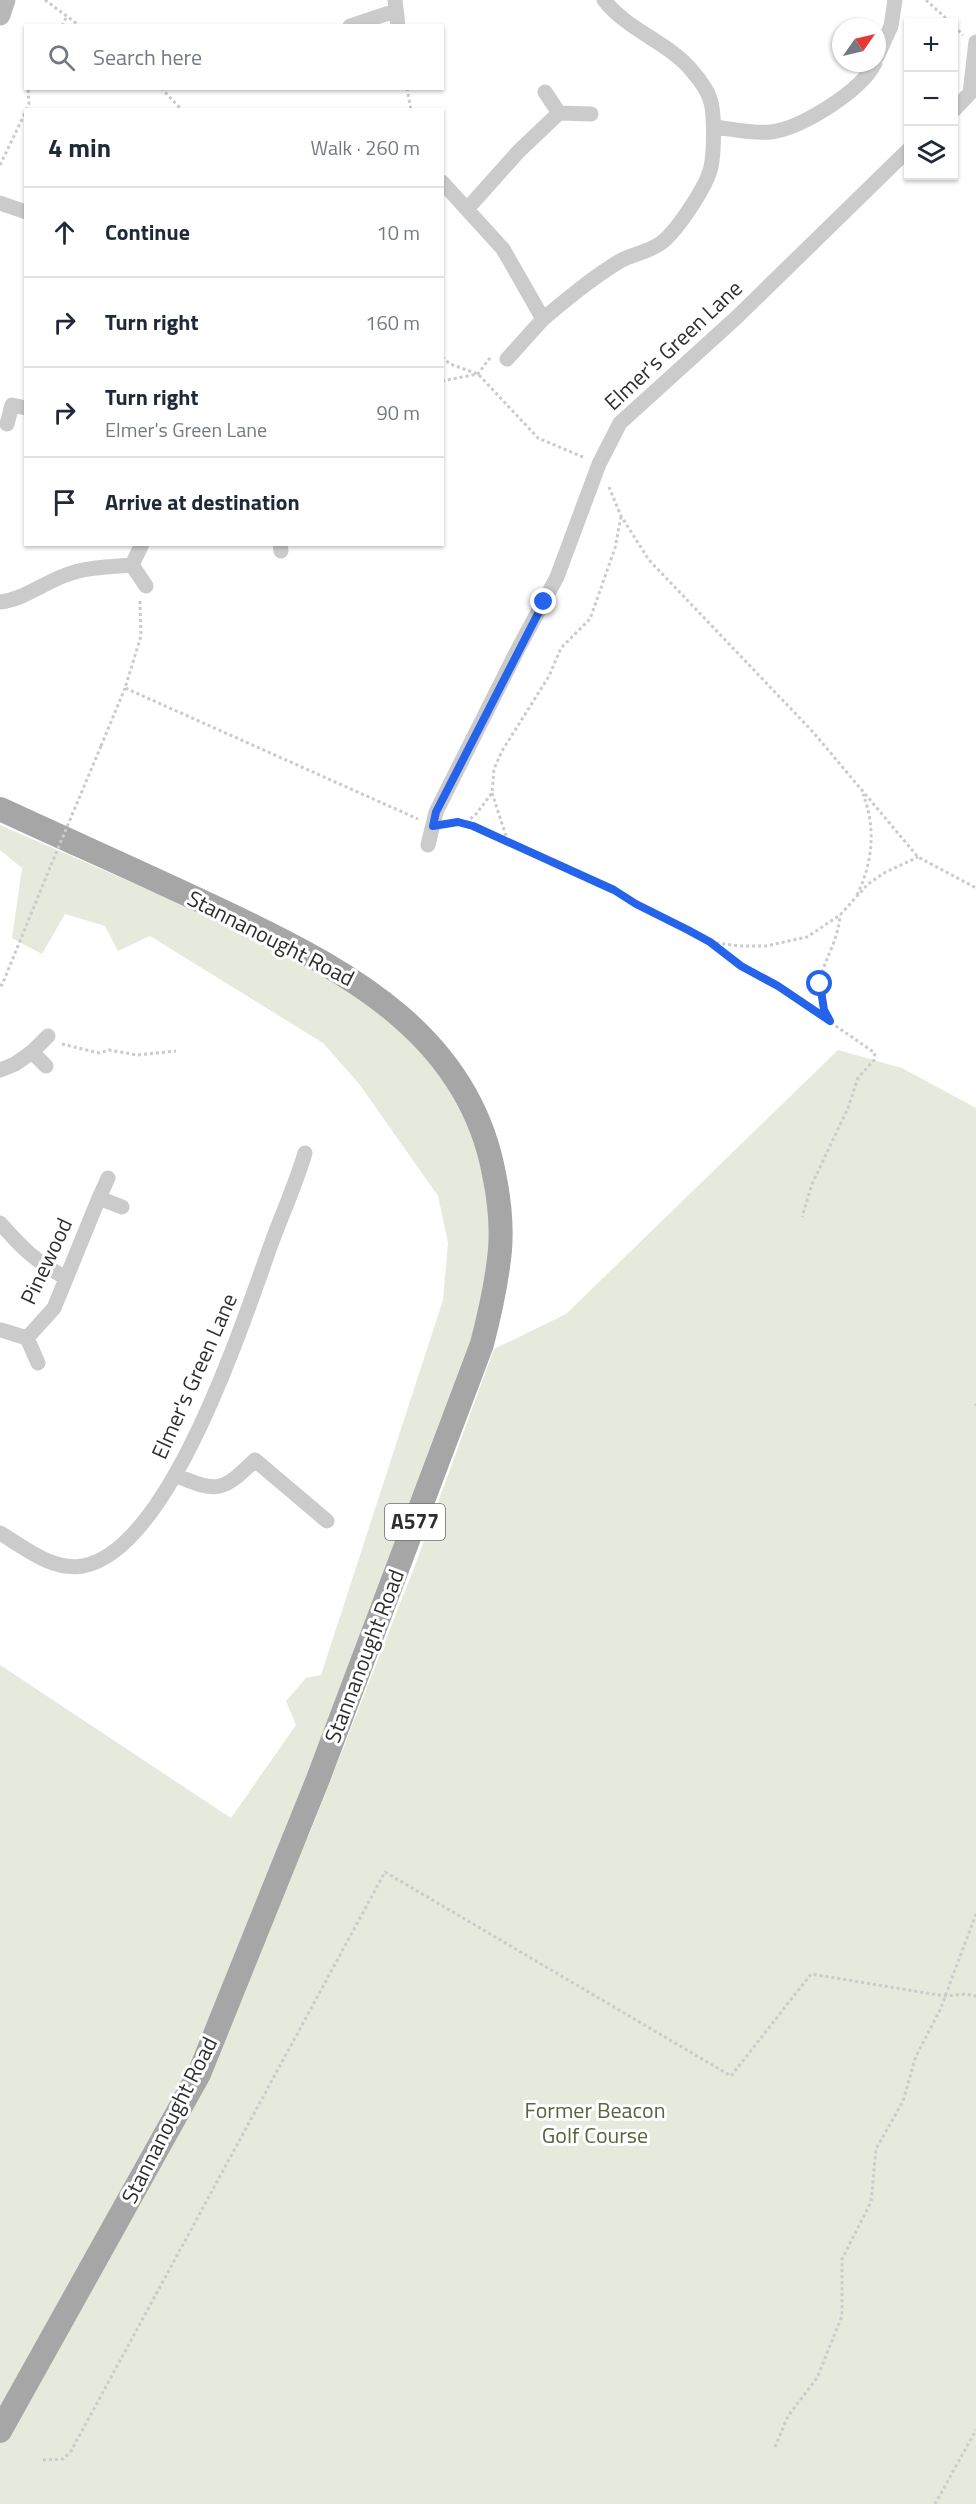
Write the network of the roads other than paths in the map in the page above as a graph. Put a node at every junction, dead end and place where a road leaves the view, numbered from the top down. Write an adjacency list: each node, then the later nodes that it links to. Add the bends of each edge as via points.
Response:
1 (5, 0): 5 (street)
2 (604, 0): 14 (street, via 628,22 672,51 693,72 710,99)
3 (895, 0): 7 (street)
4 (396, 12): 6 (street)
5 (0, 15)
6 (357, 24)
7 (886, 37)
8 (976, 42): 11 (street, via 970,93)
9 (866, 72): 14 (street, via 842,99 804,121 771,132)
10 (545, 92): 12 (street)
11 (958, 106)
12 (559, 113): 13 (street); 18 (street)
13 (591, 114)
14 (714, 127): 20 (street, via 711,168 677,227 661,243 600,273)
15 (904, 155): 29 (street, Elmer's Green Lane, via 737,317 620,423 557,577 436,812)
16 (444, 184): 18 (street)
17 (0, 203): 19 (street)
18 (468, 208): 20 (street, via 503,249)
19 (24, 211)
20 (543, 320): 21 (street)
21 (507, 358)
22 (12, 405): 23 (street)
23 (7, 424)
24 (141, 546): 25 (street)
25 (132, 565): 26 (street); 27 (street, via 76,571 22,597)
26 (146, 586)
27 (0, 602)
28 (0, 809): 46 (main road, Stannanought Road / A577, via 310,953 397,1012 457,1078 478,1117 491,1156 499,1200 500,1248 495,1292 482,1344 318,1779 199,2074)
29 (428, 845)
30 (48, 1036): 31 (street)
31 (32, 1052): 32 (street); 33 (street)
32 (46, 1066)
33 (0, 1070)
34 (305, 1154): 43 (street, Elmer's Green Lane, via 201,1428)
35 (108, 1178): 36 (street, Pinewood)
36 (99, 1198): 37 (street); 39 (street, Pinewood)
37 (122, 1207)
38 (0, 1223): 39 (street, via 26,1253)
39 (66, 1278): 41 (street, Pinewood, via 54,1308)
40 (1, 1330): 41 (street, Pinewood)
41 (27, 1338): 42 (street, Pinewood)
42 (38, 1363)
43 (175, 1475): 44 (street, via 201,1486 216,1487 232,1483 255,1460); 45 (street, Elmer's Green Lane, via 128,1538 109,1554 85,1565 70,1567 48,1562)
44 (327, 1521)
45 (0, 1533)
46 (0, 2431)

